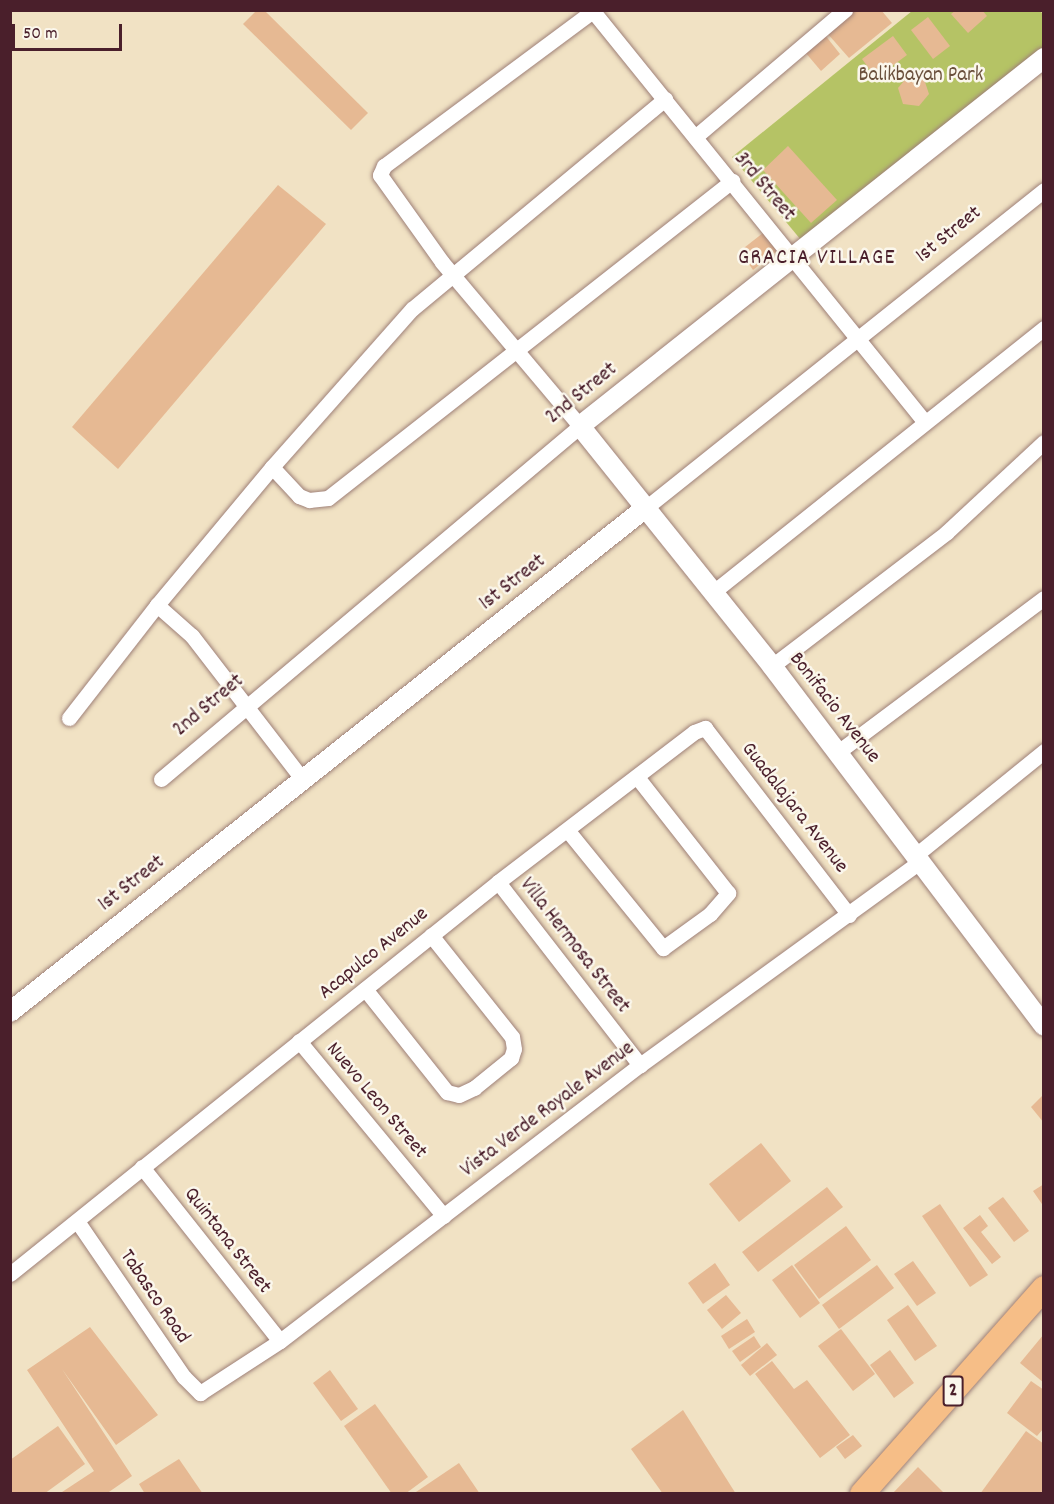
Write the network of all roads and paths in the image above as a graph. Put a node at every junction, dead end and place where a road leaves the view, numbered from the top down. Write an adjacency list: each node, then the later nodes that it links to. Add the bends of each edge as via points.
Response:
1 (844, 10): 5 (street)
2 (593, 11): 4 (street, 3rd Street); 9 (street, via 381,170 393,198)
3 (1044, 58): 8 (street, 2nd Street)
4 (665, 99): 5 (street, 3rd Street); 9 (street)
5 (695, 137): 6 (street, 3rd Street)
6 (732, 181): 8 (street, 3rd Street); 12 (street)
7 (1044, 189): 11 (street, 1st Street)
8 (794, 256): 11 (street, 3rd Street); 14 (street, 2nd Street)
9 (452, 273): 12 (street); 16 (street, via 365,359)
10 (1044, 328): 13 (street)
11 (860, 336): 13 (street, 3rd Street); 17 (street, 1st Street)
12 (516, 350): 14 (street); 16 (street, via 328,498 309,500 299,496)
13 (924, 421): 18 (street)
14 (580, 426): 17 (street, Bonifacio Avenue); 22 (street, 2nd Street)
15 (1044, 442): 21 (street, via 947,532)
16 (272, 467): 20 (street)
17 (643, 510): 18 (street, Bonifacio Avenue); 29 (street, 1st Street)
18 (712, 593): 21 (street, Bonifacio Avenue)
19 (1044, 598): 26 (street)
20 (157, 605): 22 (street, via 192,636); 23 (street)
21 (772, 666): 26 (street, Bonifacio Avenue)
22 (244, 707): 28 (street, 2nd Street); 29 (street)
23 (69, 718)
24 (705, 728): 27 (street, Acapulco Avenue, via 694,732); 33 (street, Guadalajara Avenue)
25 (1044, 751): 31 (street, Vista Verde Royale Avenue)
26 (838, 752): 31 (street, Bonifacio Avenue)
27 (637, 777): 30 (street, Acapulco Avenue); 30 (street, via 728,893 710,915 663,948)
28 (161, 779)
29 (303, 780): 36 (street, 1st Street)
30 (568, 831): 32 (street, Acapulco Avenue)
31 (919, 858): 33 (street, Vista Verde Royale Avenue); 37 (street, Bonifacio Avenue)
32 (498, 882): 34 (street, Acapulco Avenue); 39 (street, Villa Hermosa Street)
33 (849, 915): 39 (street, Vista Verde Royale Avenue)
34 (431, 935): 35 (street, Acapulco Avenue); 35 (street, via 512,1037 511,1058 474,1088 459,1095 447,1092)
35 (365, 989): 38 (street, Acapulco Avenue)
36 (10, 1012)
37 (1044, 1026)
38 (299, 1041): 40 (street, Acapulco Avenue); 41 (street, Nuevo Leon Street)
39 (640, 1065): 41 (street, Vista Verde Royale Avenue)
40 (142, 1167): 42 (street, Acapulco Avenue); 45 (street, Quintana Street)
41 (444, 1216): 45 (street, Vista Verde Royale Avenue)
42 (76, 1221): 43 (street, Acapulco Avenue); 46 (street, Tabasco Road, via 184,1377)
43 (10, 1274)
44 (1044, 1288): 47 (main road, 2)
45 (280, 1341): 46 (street, Vista Verde Royale Avenue)
46 (200, 1393)
47 (862, 1494)

